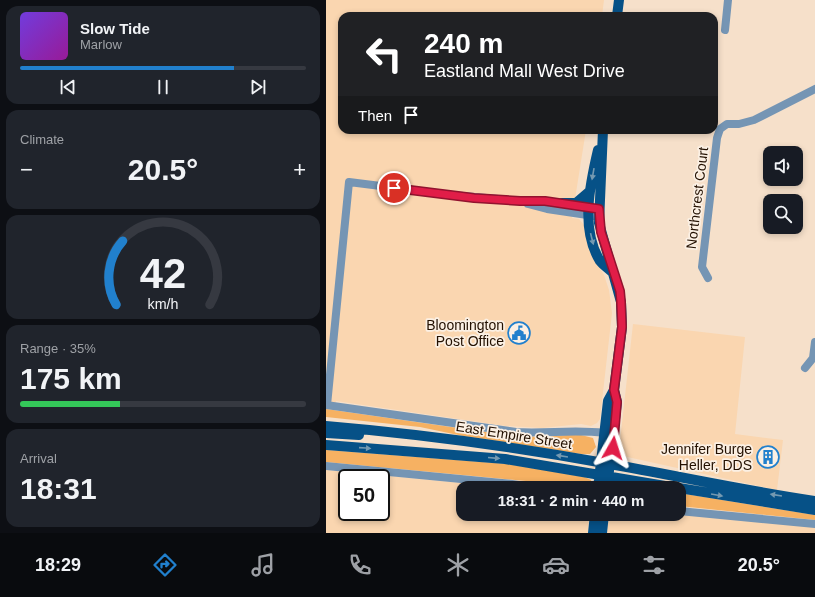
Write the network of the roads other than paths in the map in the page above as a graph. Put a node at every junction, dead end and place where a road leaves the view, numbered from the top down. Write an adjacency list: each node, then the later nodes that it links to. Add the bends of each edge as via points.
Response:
1 (619, 0): 3 (main road)
2 (728, 0): 4 (street)
3 (618, 12)
4 (725, 30)
5 (815, 89): 12 (street, Northcrest Court, via 754,120 727,124 720,129 702,268)
6 (602, 134): 8 (main road, one-way to 8)
7 (603, 134): 11 (main road)
8 (590, 191): 10 (main road, via 576,202); 11 (main road)
9 (520, 201): 10 (street); 11 (street, via 547,209); 16 (street, via 452,196 349,182)
10 (562, 203): 11 (street)
11 (594, 212): 15 (main road, via 590,232 597,255 600,262 614,274 620,291 622,314)
12 (708, 278)
13 (815, 342): 14 (street, via 814,358)
14 (805, 368)
15 (614, 390): 20 (main road, via 608,402); 22 (main road, via 617,402)
16 (327, 405): 20 (street, via 516,432 583,430)
17 (326, 426): 18 (main road, East Empire Street)
18 (388, 431): 19 (main road, via 372,436); 22 (main road, East Empire Street, one-way to 18)
19 (326, 433)
20 (604, 433): 22 (main road)
21 (326, 445): 24 (main road, East Empire Street, one-way to 24, via 505,459)
22 (606, 463): 24 (main road); 30 (main road, East Empire Street, one-way to 22)
23 (326, 466): 25 (street)
24 (604, 475): 26 (main road); 27 (main road); 28 (main road, East Empire Street)
25 (481, 481)
26 (601, 481)
27 (605, 481)
28 (638, 481)
29 (686, 489): 31 (main road, East Empire Street, one-way to 31)
30 (815, 501)
31 (815, 510)
32 (686, 511): 35 (street)
33 (594, 521): 36 (main road)
34 (603, 521): 37 (main road)
35 (815, 524)
36 (593, 533)
37 (602, 533)

